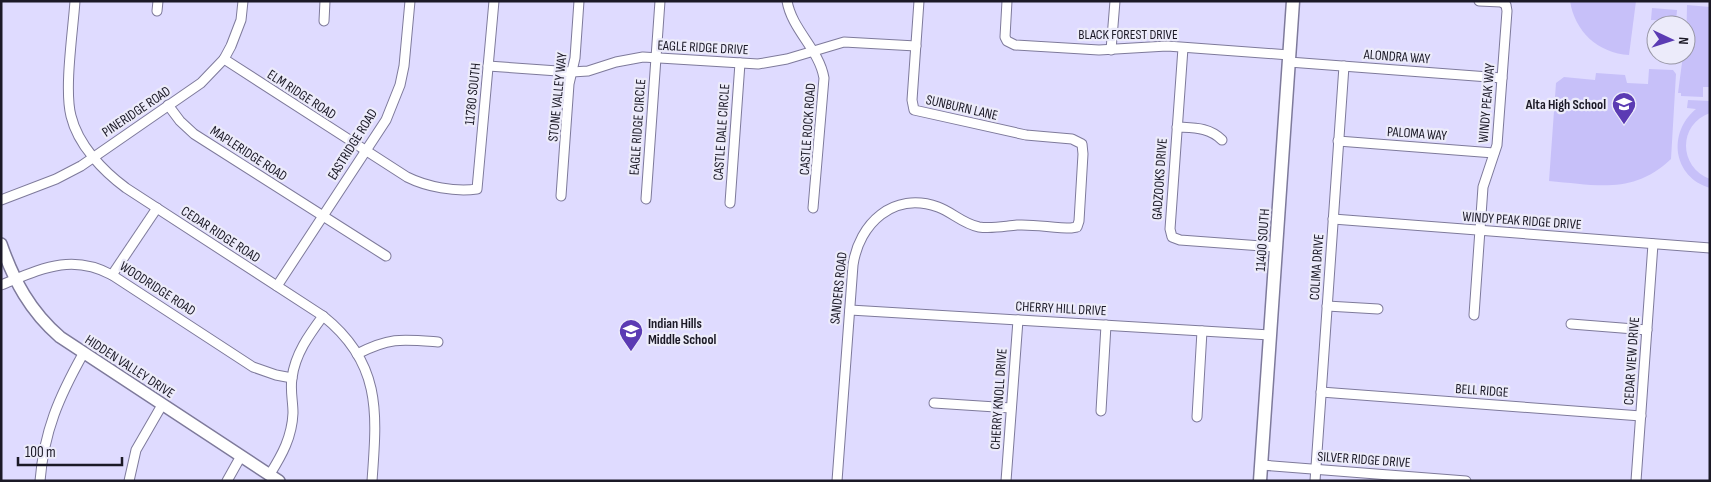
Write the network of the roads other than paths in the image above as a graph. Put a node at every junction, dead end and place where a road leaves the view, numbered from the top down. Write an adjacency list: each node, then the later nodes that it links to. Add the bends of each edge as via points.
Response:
1 (75, 1): 34 (street, CEDAR RIDGE ROAD, via 69,103 74,126)
2 (243, 1): 21 (street, PINERIDGE ROAD, via 237,33)
3 (325, 1): 14 (street)
4 (410, 1): 32 (street, EASTRIDGE ROAD, via 407,48 400,85 386,120)
5 (494, 1): 23 (street, 11780 SOUTH)
6 (579, 1): 25 (street, STONE VALLEY WAY)
7 (660, 1): 19 (street, EAGLE RIDGE CIRCLE)
8 (787, 1): 17 (street, CASTLE ROCK ROAD, via 793,22)
9 (919, 1): 15 (street, SUNBURN LANE)
10 (1006, 1): 18 (street, BLACK FOREST DRIVE, via 1005,32 1011,44)
11 (1115, 1): 18 (street)
12 (1293, 1): 20 (main road, 11400 SOUTH)
13 (1479, 1): 26 (street, WINDY PEAK WAY, via 1506,5)
14 (324, 21)
15 (916, 46): 17 (street, EAGLE RIDGE DRIVE, via 850,42); 31 (street, SUNBURN LANE, via 912,105 918,112)
16 (1183, 48): 18 (street, BLACK FOREST DRIVE, via 1154,46); 20 (street, BLACK FOREST DRIVE); 28 (street, GADZOOKS DRIVE)
17 (812, 50): 22 (street, EAGLE RIDGE DRIVE, via 773,62); 41 (street, CASTLE ROCK ROAD, via 820,61 824,78)
18 (1112, 50)
19 (656, 58): 22 (street, EAGLE RIDGE DRIVE); 25 (street, EAGLE RIDGE DRIVE, via 629,59 588,71); 37 (street, EAGLE RIDGE CIRCLE)
20 (1289, 58): 24 (street, ALONDRA WAY); 47 (main road, 11400 SOUTH)
21 (224, 59): 27 (street, PINERIDGE ROAD, via 201,83); 32 (street, ELM RIDGE ROAD)
22 (740, 64): 39 (street, CASTLE DALE CIRCLE)
23 (488, 66): 25 (street, EAGLE RIDGE DRIVE); 35 (street, 11780 SOUTH)
24 (1344, 66): 26 (street, ALONDRA WAY); 30 (street, COLIMA DRIVE)
25 (572, 72): 36 (street, STONE VALLEY WAY)
26 (1502, 78): 33 (street, WINDY PEAK WAY)
27 (168, 105): 34 (street, PINERIDGE ROAD); 42 (street, MAPLERIDGE ROAD, via 194,134)
28 (1177, 127): 29 (street, via 1205,129); 47 (street, GADZOOKS DRIVE, via 1172,238)
29 (1222, 140)
30 (1338, 141): 33 (street, PALOMA WAY); 43 (street, COLIMA DRIVE)
31 (1082, 144): 56 (street, SANDERS ROAD, via 1084,154 1077,227 984,227 967,223 936,206 898,206 875,219 858,241 852,265)
32 (365, 151): 35 (street, ELM RIDGE ROAD, via 416,182); 42 (street, EASTRIDGE ROAD)
33 (1494, 153): 44 (street, WINDY PEAK WAY, via 1483,187)
34 (93, 157): 38 (street, PINERIDGE ROAD, via 56,179); 40 (street, CEDAR RIDGE ROAD, via 114,179)
35 (477, 189)
36 (562, 196)
37 (646, 199)
38 (1, 200)
39 (730, 203)
40 (157, 208): 50 (street); 53 (street, CEDAR RIDGE ROAD)
41 (813, 208)
42 (322, 217): 49 (street, MAPLERIDGE ROAD); 53 (street, EASTRIDGE ROAD)
43 (1333, 220): 44 (street, WINDY PEAK RIDGE DRIVE); 54 (street, COLIMA DRIVE)
44 (1480, 230): 46 (street, WINDY PEAK RIDGE DRIVE); 57 (street, WINDY PEAK WAY)
45 (1, 244): 51 (street, HIDDEN VALLEY DRIVE)
46 (1653, 244): 48 (street, WINDY PEAK RIDGE DRIVE); 63 (street, CEDAR VIEW DRIVE)
47 (1276, 247): 64 (main road, 11400 SOUTH)
48 (1710, 248)
49 (386, 256)
50 (112, 275): 51 (street, WOODRIDGE ROAD, via 90,265 63,263); 68 (street, WOODRIDGE ROAD, via 253,367)
51 (14, 280): 52 (street, WOODRIDGE ROAD); 66 (street, HIDDEN VALLEY DRIVE, via 44,322)
52 (1, 285)
53 (277, 286): 58 (street, CEDAR RIDGE ROAD)
54 (1327, 306): 55 (street); 69 (street, COLIMA DRIVE)
55 (1378, 309)
56 (850, 310): 59 (street, CHERRY HILL DRIVE); 84 (street, SANDERS ROAD)
57 (1474, 315)
58 (323, 316): 67 (street, CEDAR RIDGE ROAD); 68 (street, via 299,352)
59 (1018, 320): 61 (street, CHERRY HILL DRIVE); 72 (street, CHERRY KNOLL DRIVE)
60 (1571, 324): 63 (street)
61 (1106, 325): 62 (street, CHERRY HILL DRIVE); 73 (street)
62 (1202, 330): 64 (street, CHERRY HILL DRIVE); 75 (street)
63 (1647, 330): 74 (street, CEDAR VIEW DRIVE)
64 (1270, 334): 77 (main road, 11400 SOUTH)
65 (438, 342): 67 (street, via 392,340)
66 (83, 354): 71 (street, HIDDEN VALLEY DRIVE); 80 (street, via 55,408 43,451)
67 (357, 354): 83 (street, CEDAR RIDGE ROAD, via 366,371 376,411)
68 (292, 378): 79 (street, via 290,436)
69 (1321, 392): 74 (street, BELL RIDGE); 78 (street, COLIMA DRIVE)
70 (934, 404): 72 (street)
71 (162, 405): 76 (street, HIDDEN VALLEY DRIVE); 81 (street, via 136,450)
72 (1011, 408): 85 (street, CHERRY KNOLL DRIVE)
73 (1101, 411)
74 (1641, 416): 89 (street, CEDAR VIEW DRIVE)
75 (1197, 417)
76 (241, 456): 79 (street, HIDDEN VALLEY DRIVE); 82 (street)
77 (1261, 465): 78 (street, SILVER RIDGE DRIVE); 86 (main road, 11400 SOUTH)
78 (1316, 470): 87 (street, COLIMA DRIVE); 88 (street, SILVER RIDGE DRIVE)
79 (274, 478)
80 (40, 481)
81 (129, 481)
82 (227, 481)
83 (372, 481)
84 (837, 481)
85 (1006, 481)
86 (1260, 481)
87 (1315, 481)
88 (1466, 481)
89 (1636, 481)

